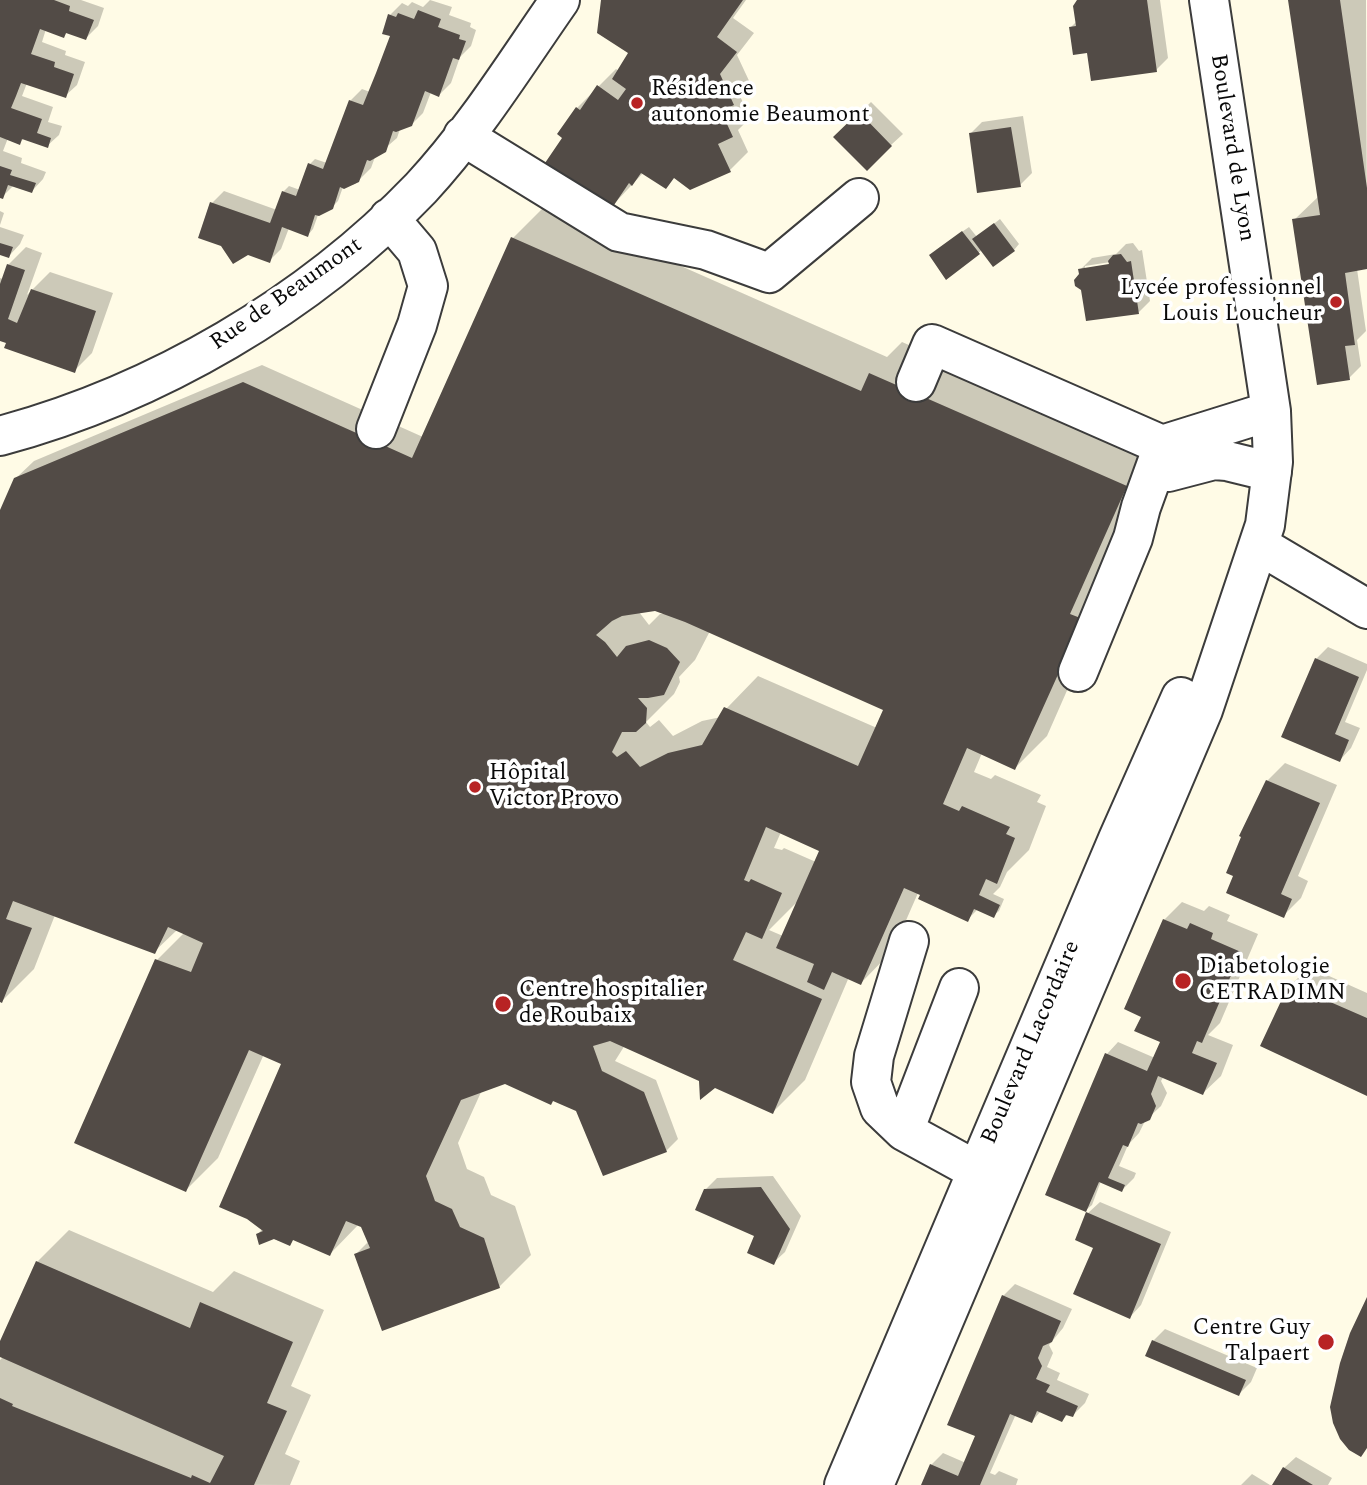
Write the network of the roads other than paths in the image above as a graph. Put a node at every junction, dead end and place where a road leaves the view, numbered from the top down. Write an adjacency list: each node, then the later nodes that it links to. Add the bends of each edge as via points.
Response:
1 (561, 0): 3 (street, Rue de Beaumont)
2 (1209, 0): 7 (street, Boulevard de Lyon)
3 (463, 136): 4 (street, via 619,232 706,250 769,274); 5 (street, Rue de Beaumont, via 422,187)
4 (859, 198)
5 (389, 218): 8 (street, via 417,251 428,286); 9 (street, Rue de Beaumont, via 324,275 191,360 104,402)
6 (916, 382): 10 (street, via 932,344)
7 (1271, 411): 10 (street); 11 (street, Boulevard de Lyon)
8 (376, 429)
9 (0, 436)
10 (1160, 453): 11 (street, via 1168,472 1214,460); 14 (street, via 1133,538)
11 (1272, 472): 12 (street, Boulevard de Lyon)
12 (1259, 545): 13 (street); 18 (street, Boulevard Lacordaire, via 1203,710 1131,845)
13 (1367, 609)
14 (1077, 672)
15 (909, 941): 17 (street, via 874,1056 871,1082 880,1108)
16 (959, 988): 17 (street)
17 (904, 1131): 18 (street)
18 (989, 1178): 19 (street, Boulevard Lacordaire); 20 (street, Boulevard Lacordaire)
19 (844, 1485)
20 (874, 1485)

